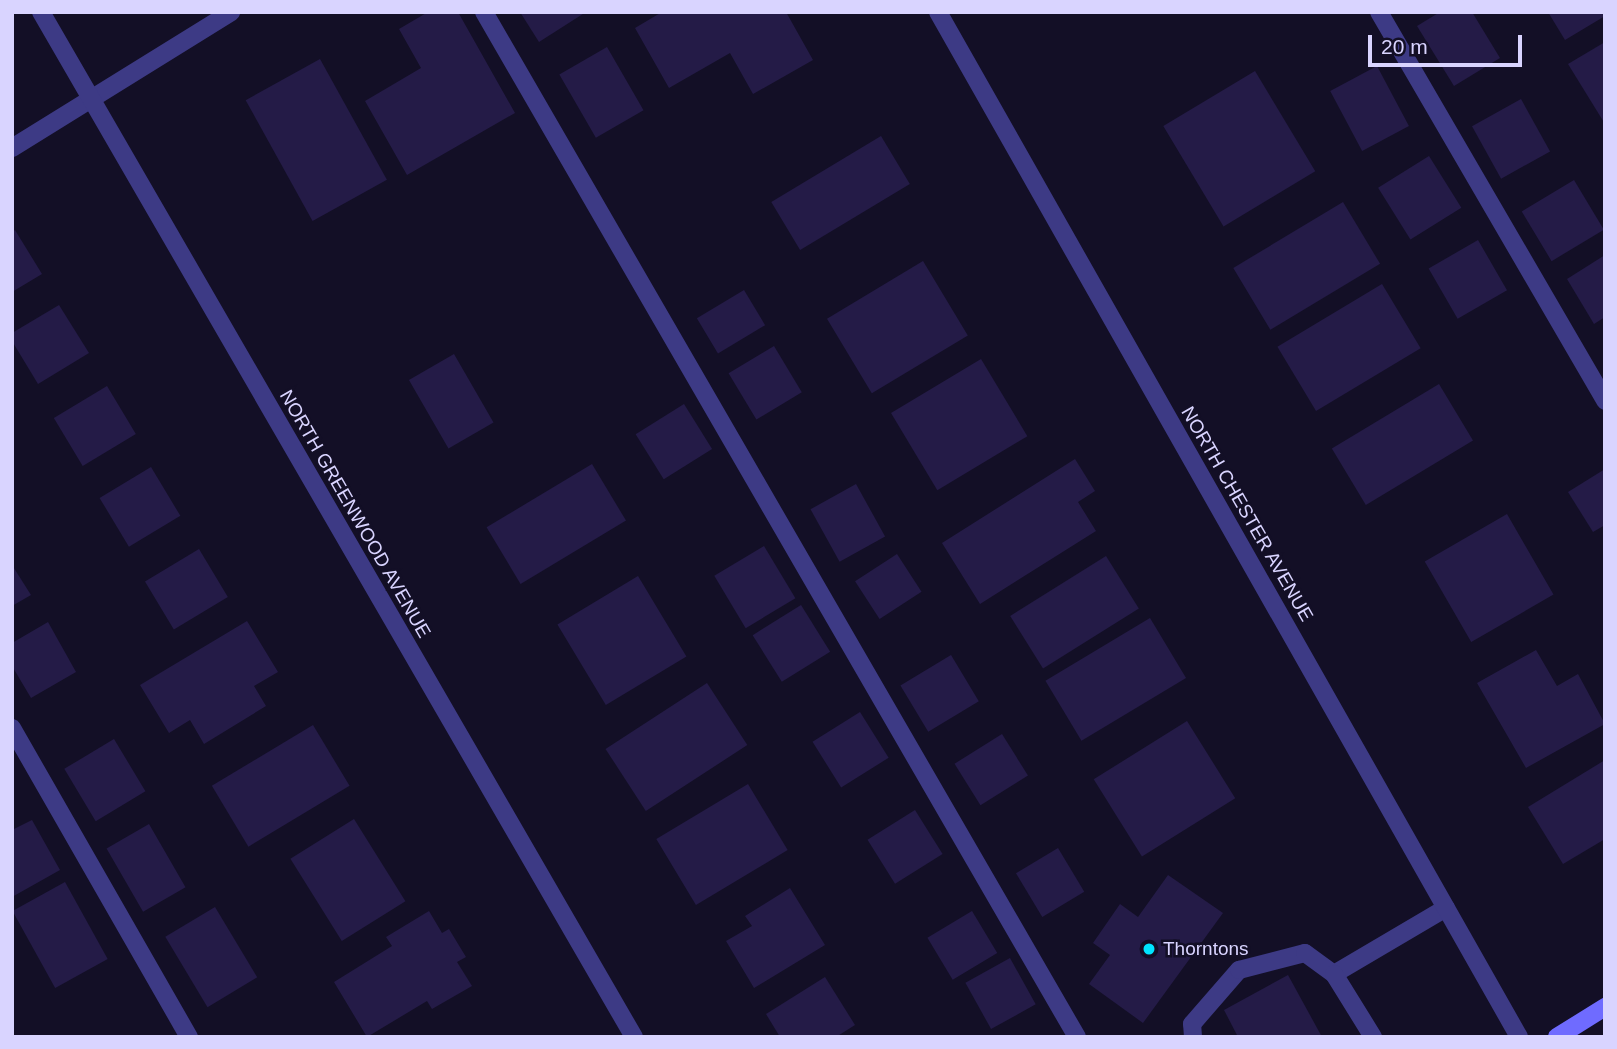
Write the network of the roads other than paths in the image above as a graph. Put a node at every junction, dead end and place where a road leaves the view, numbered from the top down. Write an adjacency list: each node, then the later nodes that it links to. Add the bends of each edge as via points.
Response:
1 (41, 12): 6 (street, NORTH GREENWOOD AVENUE)
2 (231, 12): 6 (street)
3 (484, 12): 15 (street)
4 (939, 12): 10 (street, NORTH CHESTER AVENUE)
5 (1379, 12): 8 (street)
6 (90, 100): 7 (street); 14 (street, NORTH GREENWOOD AVENUE)
7 (12, 148)
8 (1605, 401)
9 (12, 728): 13 (street)
10 (1446, 908): 11 (street); 18 (street, NORTH CHESTER AVENUE)
11 (1334, 974): 16 (street, via 1305,953 1239,971 1192,1024); 17 (street)
12 (1605, 1007): 19 (main road)
13 (189, 1037)
14 (634, 1037)
15 (1077, 1037)
16 (1193, 1037)
17 (1373, 1037)
18 (1519, 1037)
19 (1557, 1037)

